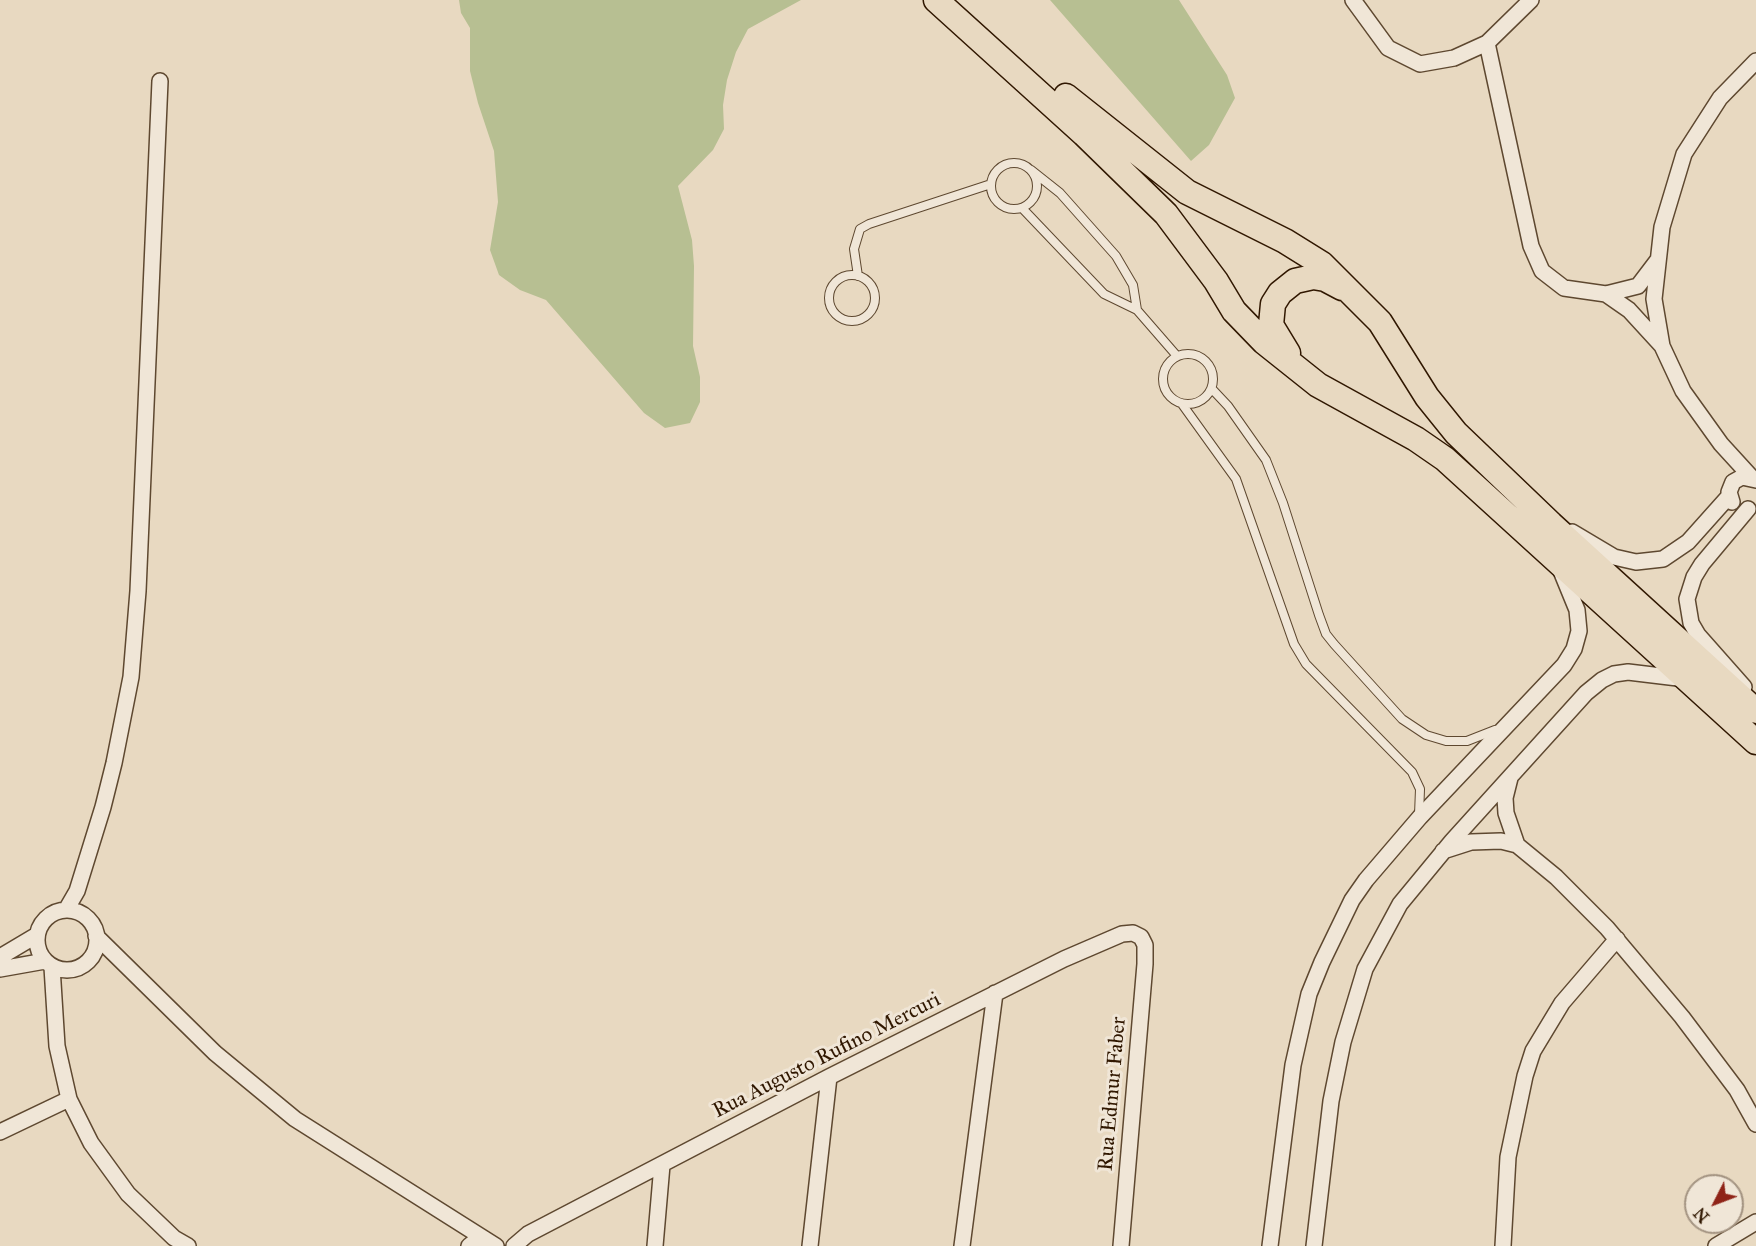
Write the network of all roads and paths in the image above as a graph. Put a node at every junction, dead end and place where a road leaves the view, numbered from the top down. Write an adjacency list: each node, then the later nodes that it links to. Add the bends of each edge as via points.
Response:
1 (936, 0): 18 (main road, via 1166,214 1234,311 1264,342)
2 (946, 0): 14 (main road, via 1159,172 1207,204 1285,241 1322,264)
3 (1353, 0): 5 (street, via 1379,38 1396,54 1420,64 1454,58)
4 (1531, 0): 5 (street)
5 (1487, 42): 13 (street, via 1538,264 1564,288)
6 (1756, 61): 11 (street, via 1720,98 1684,154 1666,205)
7 (160, 81): 36 (street, via 135,634 114,764)
8 (1031, 170): 9 (lane, via 1024,165 1006,164 993,176); 10 (lane, via 1037,187 1035,196); 15 (lane, via 1060,193 1116,256 1133,285)
9 (991, 184): 10 (lane, via 992,194 1004,207); 12 (lane, via 860,230 854,249)
10 (1022, 208): 15 (lane, via 1104,294)
11 (1657, 261): 13 (street, via 1638,286); 16 (street, via 1654,299)
12 (858, 276): 12 (lane, via 842,277 828,296 833,312 846,321 862,320 873,308 875,292)
13 (1606, 294): 16 (street, via 1629,310)
14 (1354, 295): 18 (main road, via 1313,277 1286,286 1273,304 1271,326 1277,339); 25 (main road, via 1380,322 1427,397 1456,433)
15 (1137, 310): 17 (lane)
16 (1662, 346): 21 (street, via 1683,391)
17 (1177, 356): 19 (lane, via 1194,354 1208,364 1213,372); 20 (lane, via 1165,369 1163,378 1167,394)
18 (1318, 385): 26 (main road, via 1445,459)
19 (1212, 389): 20 (lane, via 1196,404); 30 (lane, via 1266,460 1326,634 1402,719 1426,735 1446,741 1467,741)
20 (1182, 404): 33 (lane, via 1236,479 1294,644 1306,664 1412,772 1420,789)
21 (1721, 444): 22 (street); 23 (street)
22 (1755, 480): 23 (street, via 1742,477)
23 (1730, 491): 24 (street, via 1737,507); 25 (street, via 1688,542 1663,559 1651,562 1614,557)
24 (1753, 507): 28 (street, via 1702,564 1687,599 1691,623 1698,634)
25 (1535, 508): 29 (main road)
26 (1555, 557): 27 (main road); 30 (street, via 1572,592 1579,631 1564,665)
27 (1688, 680): 31 (main road); 32 (street, via 1628,672 1602,680)
28 (1756, 700)
29 (1756, 711)
30 (1515, 719): 33 (street)
31 (1756, 742)
32 (1510, 777): 34 (street, via 1506,813); 35 (street)
33 (1418, 820): 62 (street, via 1352,900 1309,994 1293,1065)
34 (1517, 845): 35 (street, via 1488,839); 39 (street, via 1556,877)
35 (1443, 851): 63 (street, via 1400,904 1365,969 1353,1005 1331,1101)
36 (71, 911): 37 (street, via 46,919); 38 (street, via 88,920)
37 (37, 935): 42 (street); 43 (street, via 37,944)
38 (96, 936): 41 (street); 45 (street)
39 (1617, 939): 49 (street, via 1737,1090); 64 (street, via 1562,1003 1533,1051 1508,1157)
40 (1145, 945): 46 (street, Rua Augusto Rufino Mercuri, via 1133,933 1122,934); 61 (street, Rua Edmur Faber)
41 (93, 954): 43 (street, via 80,967); 45 (street)
42 (0, 957)
43 (53, 966): 44 (street); 48 (street, via 57,1046)
44 (0, 969)
45 (135, 975): 55 (street, via 215,1053 295,1119 456,1219)
46 (995, 993): 47 (street, Rua Augusto Rufino Mercuri); 60 (street)
47 (829, 1077): 51 (street, Rua Augusto Rufino Mercuri); 59 (street)
48 (69, 1099): 50 (street); 54 (street, via 91,1143 128,1194)
49 (1756, 1124)
50 (0, 1132)
51 (662, 1165): 53 (street, Rua Augusto Rufino Mercuri); 58 (street)
52 (1756, 1222): 65 (street)
53 (528, 1234): 55 (street, Rua Augusto Rufino Mercuri); 57 (street, Rua Augusto Rufino Mercuri)
54 (171, 1242): 56 (street)
55 (482, 1243)
56 (188, 1246)
57 (514, 1246)
58 (655, 1246)
59 (810, 1246)
60 (963, 1246)
61 (1121, 1246)
62 (1270, 1246)
63 (1314, 1246)
64 (1503, 1246)
65 (1716, 1246)

